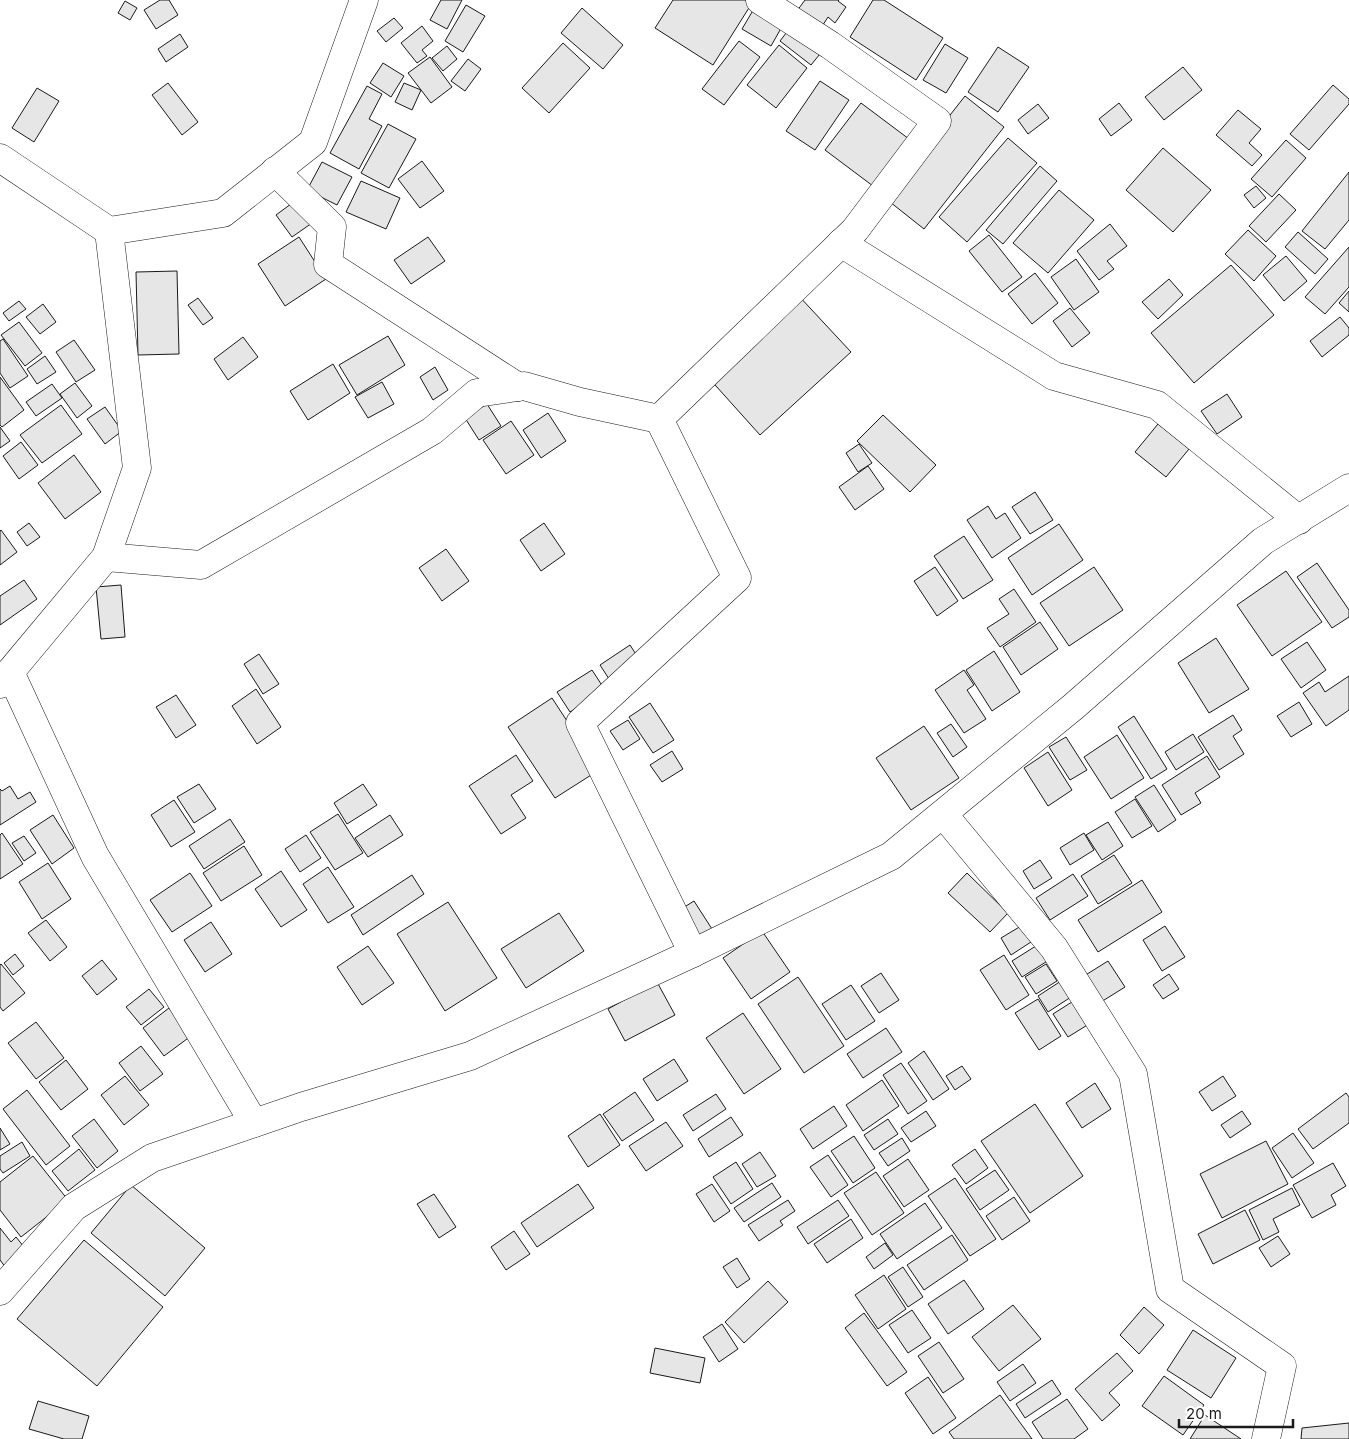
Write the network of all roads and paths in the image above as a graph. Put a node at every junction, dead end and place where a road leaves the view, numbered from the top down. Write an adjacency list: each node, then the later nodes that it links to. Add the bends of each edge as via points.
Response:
1 (364, 0): 4 (street, via 313,142)
2 (760, 0): 6 (street, via 937,121 855,230)
3 (0, 158): 5 (street)
4 (275, 171): 5 (street, via 222,212); 7 (street, via 332,228 328,264)
5 (109, 231): 11 (street, via 137,468)
6 (840, 243): 8 (street); 10 (street, via 1054,376 1157,405)
7 (518, 387): 8 (street); 11 (street, via 478,392 432,431 201,565)
8 (659, 419): 14 (street, via 737,578 580,723)
9 (1349, 488): 10 (street)
10 (1299, 520): 13 (street, via 1263,541 1073,707)
11 (106, 557): 12 (street)
12 (5, 678): 15 (street, via 95,856)
13 (942, 814): 14 (street, via 892,856); 17 (street, via 1054,948 1133,1074 1170,1289 1282,1366)
14 (692, 953): 15 (street, via 470,1056)
15 (254, 1123): 16 (street, via 152,1158 74,1207)
16 (0, 1291)
17 (1266, 1439)

